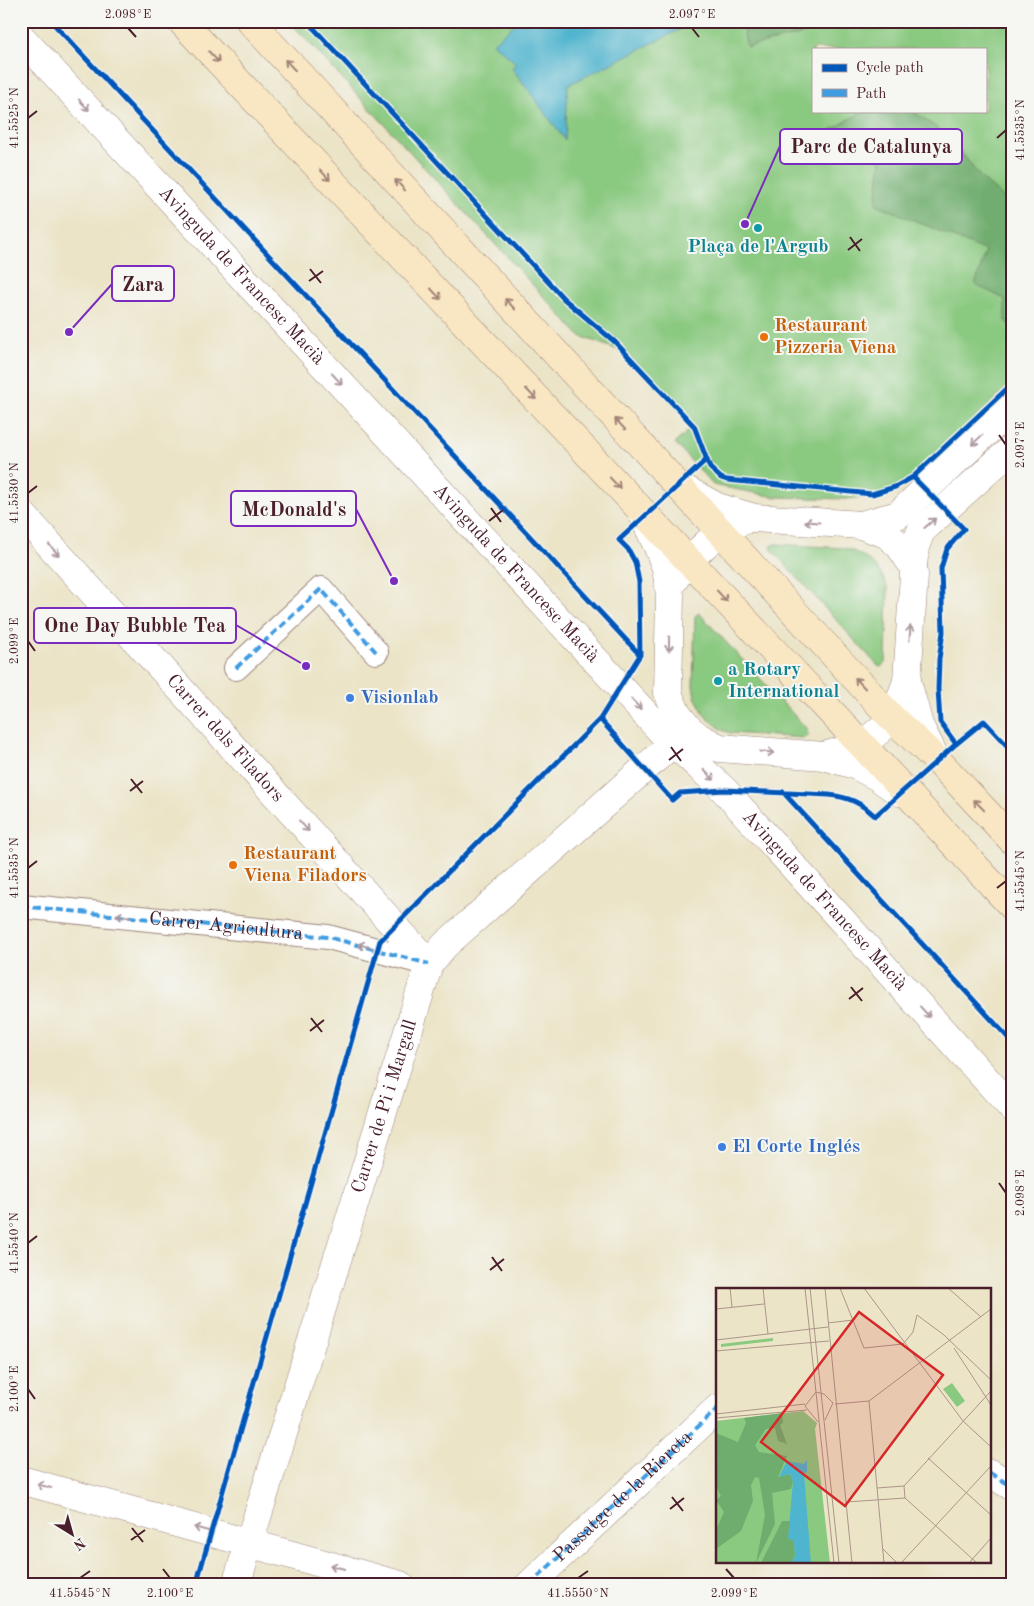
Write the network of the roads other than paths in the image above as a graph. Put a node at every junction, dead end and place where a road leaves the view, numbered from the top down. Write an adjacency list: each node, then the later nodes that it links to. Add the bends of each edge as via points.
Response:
1 (181, 21): 7 (main road, Avinguda de Francesc Macià, one-way to 7)
2 (250, 21): 6 (main road, Avinguda de Francesc Macià, one-way to 2)
3 (21, 36): 19 (street, Avinguda de Francesc Macià, one-way to 19)
4 (1013, 407): 10 (street, one-way to 10, via 898,515)
5 (1013, 448): 13 (street, one-way to 5, via 921,531)
6 (678, 486): 9 (street, Avinguda de Francesc Macià, via 718,506); 11 (main road, Avinguda de Francesc Macià)
7 (641, 512): 12 (main road, Avinguda de Francesc Macià); 14 (street, Avinguda de Francesc Macià, via 666,568)
8 (21, 513): 27 (street, Carrer dels Filadors, one-way to 27)
9 (754, 518): 10 (street, Avinguda de Francesc Macià, one-way to 9); 11 (street, Avinguda de Francesc Macià, via 733,524)
10 (861, 525): 13 (street, Avinguda de Francesc Macià, via 886,534 899,545)
11 (721, 532): 12 (street, Avinguda de Francesc Macià); 18 (main road, Avinguda de Francesc Macià, one-way to 11)
12 (688, 561): 14 (street, Avinguda de Francesc Macià, via 674,579); 20 (main road, Avinguda de Francesc Macià, one-way to 20)
13 (913, 566): 17 (street, Avinguda de Francesc Macià, one-way to 13)
14 (670, 596): 19 (street, Avinguda de Francesc Macià, one-way to 19, via 668,693 678,714)
15 (376, 652): 16 (street, via 321,589)
16 (236, 668)
17 (907, 681): 18 (street, Avinguda de Francesc Macià); 22 (street, Avinguda de Francesc Macià, via 919,725)
18 (893, 719): 20 (street, Avinguda de Francesc Macià); 22 (main road, Avinguda de Francesc Macià)
19 (681, 736): 21 (street, Avinguda de Francesc Macià, one-way to 21, via 699,737 718,748); 27 (street, Carrer de Pi i Margall, via 445,945); 28 (street, Avinguda de Francesc Macià, one-way to 28, via 724,790)
20 (862, 745): 21 (street, Avinguda de Francesc Macià); 23 (main road, Avinguda de Francesc Macià)
21 (824, 756): 23 (street, Avinguda de Francesc Macià, via 855,765)
22 (938, 761): 24 (main road, Avinguda de Francesc Macià, one-way to 22)
23 (917, 804): 26 (main road, Avinguda de Francesc Macià)
24 (1013, 841)
25 (21, 906): 27 (street, Carrer Agricultura, one-way to 25, via 328,937)
26 (1013, 908)
27 (428, 964): 33 (street, Carrer de Pi i Margall)
28 (1013, 1109)
29 (716, 1410): 36 (street, Passatge de la Riereta)
30 (992, 1474): 32 (street)
31 (21, 1480): 33 (street, one-way to 31)
32 (1013, 1487)
33 (248, 1542): 34 (street, Carrer de Pi i Margall); 35 (street, one-way to 33)
34 (236, 1585)
35 (400, 1585)
36 (529, 1585)

